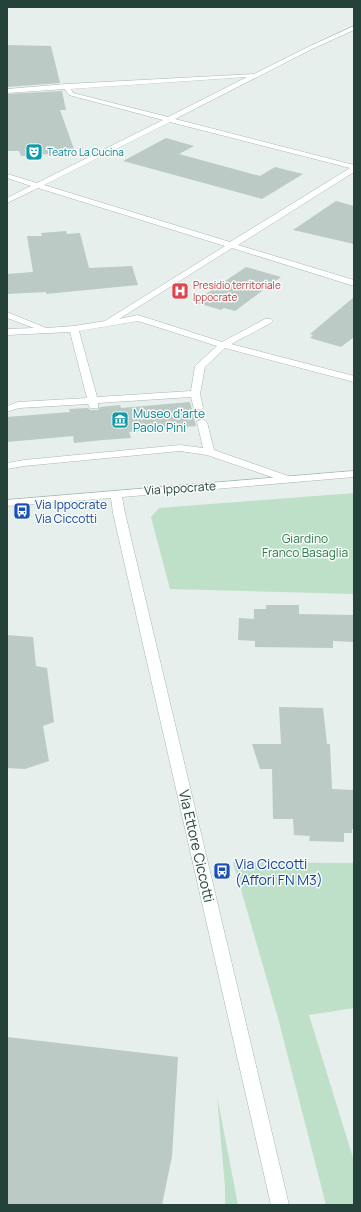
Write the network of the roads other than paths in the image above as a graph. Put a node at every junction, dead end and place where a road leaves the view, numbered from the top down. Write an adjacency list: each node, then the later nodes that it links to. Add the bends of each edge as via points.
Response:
1 (354, 28): 2 (street)
2 (257, 75): 3 (street); 5 (street)
3 (66, 86): 4 (street); 5 (street, via 71,94)
4 (7, 91)
5 (170, 118): 6 (street); 8 (street)
6 (354, 168): 10 (street)
7 (7, 176): 8 (street)
8 (37, 185): 9 (street); 10 (street)
9 (7, 201)
10 (230, 244): 11 (street); 15 (street)
11 (354, 283)
12 (7, 316): 13 (street)
13 (19, 320): 16 (street); 17 (street)
14 (268, 321): 20 (street)
15 (106, 323): 18 (street); 20 (street, via 138,318)
16 (7, 327)
17 (47, 330): 18 (street); 19 (street)
18 (74, 330): 24 (street)
19 (7, 332)
20 (223, 345): 21 (street); 22 (street, via 200,366)
21 (354, 379)
22 (195, 394): 24 (street); 26 (street)
23 (7, 401): 25 (street)
24 (93, 403): 25 (street)
25 (18, 405): 27 (street)
26 (198, 407)
27 (7, 409)
28 (202, 422): 29 (street)
29 (209, 452): 30 (street, via 180,448); 32 (street)
30 (7, 466)
31 (354, 474): 32 (street, Via Ippocrate)
32 (290, 480): 33 (street, Via Ippocrate)
33 (116, 493): 34 (street, Via Ippocrate); 35 (street, Via Ettore Ciccotti)
34 (7, 503)
35 (278, 1203)

